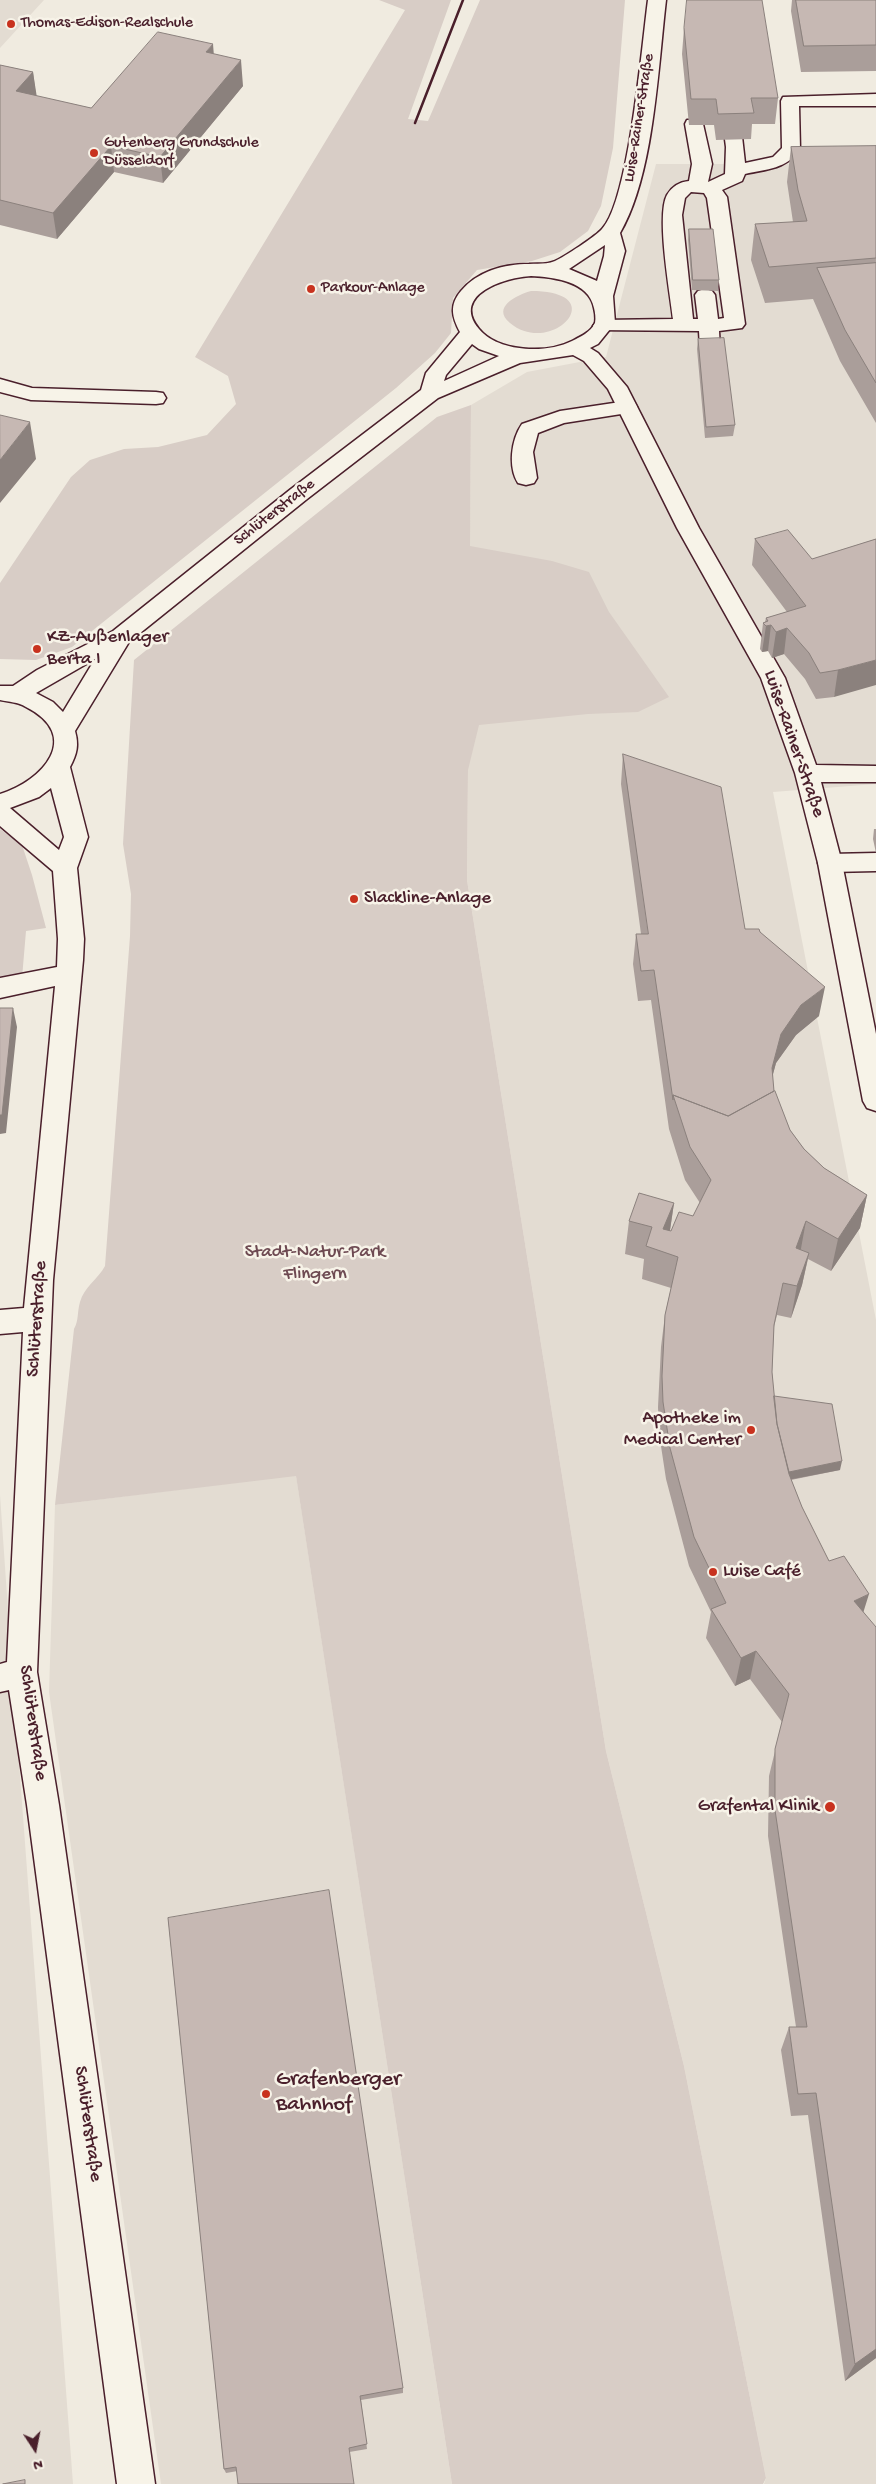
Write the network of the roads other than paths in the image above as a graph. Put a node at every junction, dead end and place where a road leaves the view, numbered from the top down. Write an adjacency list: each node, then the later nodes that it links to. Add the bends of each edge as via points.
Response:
1 (657, 0): 7 (street, Luise-Rainer-Straße, via 641,128 631,179 620,216)
2 (726, 79): 5 (street)
3 (876, 100): 5 (street, via 790,100 790,149 779,161)
4 (694, 124): 6 (street)
5 (736, 170): 6 (street, via 734,177)
6 (704, 187): 11 (street, via 684,187 676,196 672,215); 12 (street, via 717,197 735,324)
7 (610, 233): 8 (street, Luise-Rainer-Straße, via 563,265); 10 (street, via 615,242 615,258 609,268)
8 (546, 270): 10 (street, Luise-Rainer-Straße, via 586,283); 14 (street, Luise-Rainer-Straße, via 507,272 475,287 462,309 462,317)
9 (705, 295): 12 (street)
10 (603, 299): 13 (street, via 606,317)
11 (684, 325): 12 (street); 13 (street)
12 (708, 325): 16 (street)
13 (603, 326): 15 (street)
14 (470, 332): 17 (street, via 495,348); 19 (street, via 436,373)
15 (576, 348): 17 (street, via 546,355); 21 (street, Luise-Rainer-Straße, via 606,372)
16 (710, 349)
17 (528, 355): 19 (street, Schlüterstraße, via 505,360 447,389)
18 (0, 385): 20 (street, via 31,394)
19 (431, 393): 23 (street, Schlüterstraße)
20 (156, 398)
21 (627, 407): 22 (street, via 560,417 529,429 522,452); 27 (street, Luise-Rainer-Straße, via 688,528 773,678)
22 (526, 478)
23 (121, 636): 24 (street, Schlüterstraße); 25 (street, Schlüterstraße)
24 (9, 693): 25 (street, via 46,708)
25 (64, 730): 26 (street, via 64,755)
26 (58, 768): 29 (street, via 31,792); 33 (street, Schlüterstraße, via 76,837)
27 (807, 774): 28 (street); 32 (street, Luise-Rainer-Straße)
28 (876, 774)
29 (0, 803)
30 (0, 813): 33 (street)
31 (876, 862): 32 (street)
32 (830, 863): 36 (street, Luise-Rainer-Straße)
33 (65, 868): 34 (street, Schlüterstraße, via 71,939)
34 (69, 974): 35 (street); 37 (street, Schlüterstraße)
35 (0, 988)
36 (876, 1101)
37 (37, 1319): 38 (street); 39 (street, Schlüterstraße)
38 (0, 1322)
39 (11, 1675): 40 (street, Schlüterstraße, via 46,1825)
40 (136, 2484)

